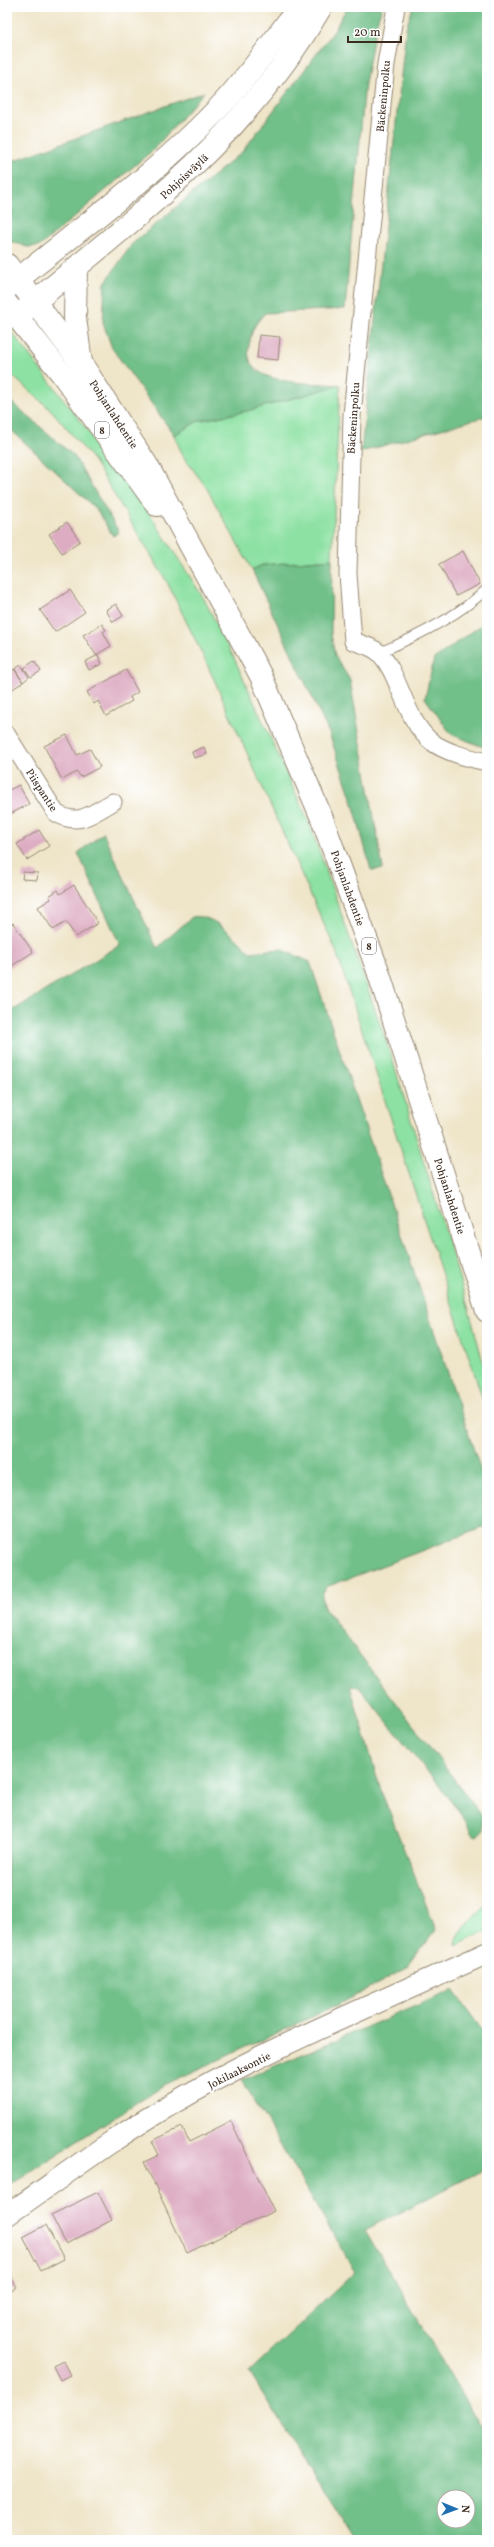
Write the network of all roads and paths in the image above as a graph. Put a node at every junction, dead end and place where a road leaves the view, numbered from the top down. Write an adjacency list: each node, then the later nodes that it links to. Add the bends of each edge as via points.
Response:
1 (298, 7): 5 (main road, via 252,68 198,128 99,215)
2 (321, 7): 4 (main road, Pohjoisväylä, via 272,81 211,150 168,191)
3 (396, 7): 11 (street, Bäckeninpolku, via 386,64 349,467 348,574 353,641)
4 (76, 268): 6 (main road, Pohjoisväylä); 8 (main road, via 75,318)
5 (11, 277): 6 (main road, Pohjanlahdentie / 8)
6 (35, 302): 7 (main road, Pohjoisväylä); 8 (main road, Pohjanlahdentie / 8)
7 (12, 311): 9 (main road, Pohjanlahdentie / 8, via 62,374)
8 (81, 363): 9 (main road, Pohjanlahdentie / 8, via 148,467)
9 (196, 557): 15 (main road, Pohjanlahdentie / 8, via 261,676 321,816 377,968)
10 (487, 589): 11 (lane, via 468,608 401,643)
11 (378, 652): 13 (street, via 387,665 410,714 432,742 450,751)
12 (7, 735): 14 (street, Piispantie, via 56,813 68,820 81,819)
13 (487, 762)
14 (113, 802)
15 (486, 1310)
16 (487, 1953): 17 (street, Jokilaaksontie, via 344,2018 170,2105 106,2145)
17 (7, 2215)

